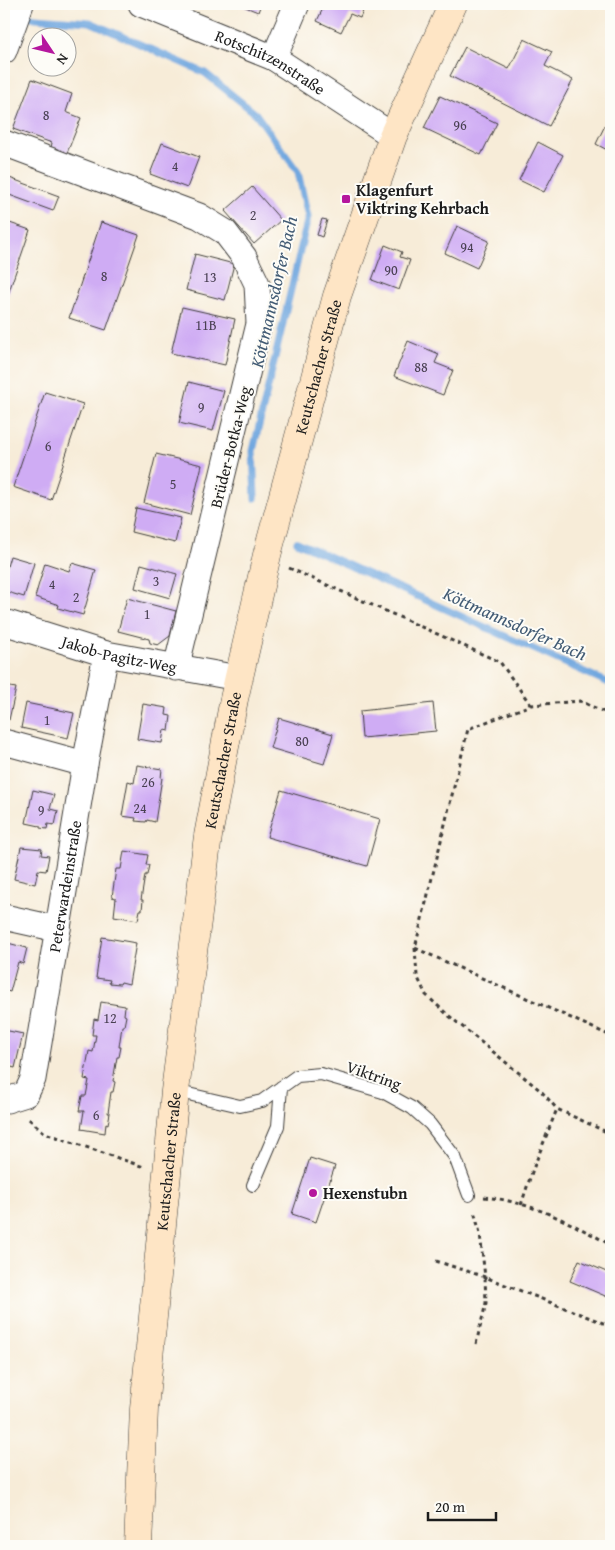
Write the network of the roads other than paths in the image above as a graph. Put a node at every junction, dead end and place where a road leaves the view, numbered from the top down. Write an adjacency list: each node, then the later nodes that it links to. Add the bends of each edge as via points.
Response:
1 (21, 4): 5 (street)
2 (141, 4): 6 (street, Rotschitzenstraße)
3 (298, 4): 6 (street)
4 (453, 4): 7 (main road, Keutschacher Straße)
5 (8, 40)
6 (274, 58): 7 (street, Rotschitzenstraße)
7 (393, 136): 12 (main road, Keutschacher Straße, via 337,296 267,555)
8 (4, 143): 11 (street, Brüder-Botka-Weg, via 199,216 225,232 244,257 257,284 259,324)
9 (4, 622): 10 (street, Jakob-Pagitz-Weg)
10 (106, 654): 11 (street, Jakob-Pagitz-Weg); 14 (street, Peterwardeinstraße)
11 (176, 668): 12 (street, Jakob-Pagitz-Weg)
12 (238, 678): 18 (main road, Keutschacher Straße, via 208,836)
13 (4, 742): 14 (street)
14 (85, 764): 16 (street, Peterwardeinstraße)
15 (4, 917): 16 (street)
16 (58, 929): 19 (street, Peterwardeinstraße, via 34,1079 26,1094)
17 (281, 1088): 18 (lane, Viktring, via 262,1101 240,1106); 20 (lane, via 278,1126); 21 (lane, Viktring, via 297,1076 321,1074 383,1092 412,1108 430,1124 455,1157)
18 (175, 1091): 22 (main road, Keutschacher Straße, via 144,1408)
19 (6, 1100)
20 (253, 1185)
21 (469, 1195)
22 (138, 1546)

